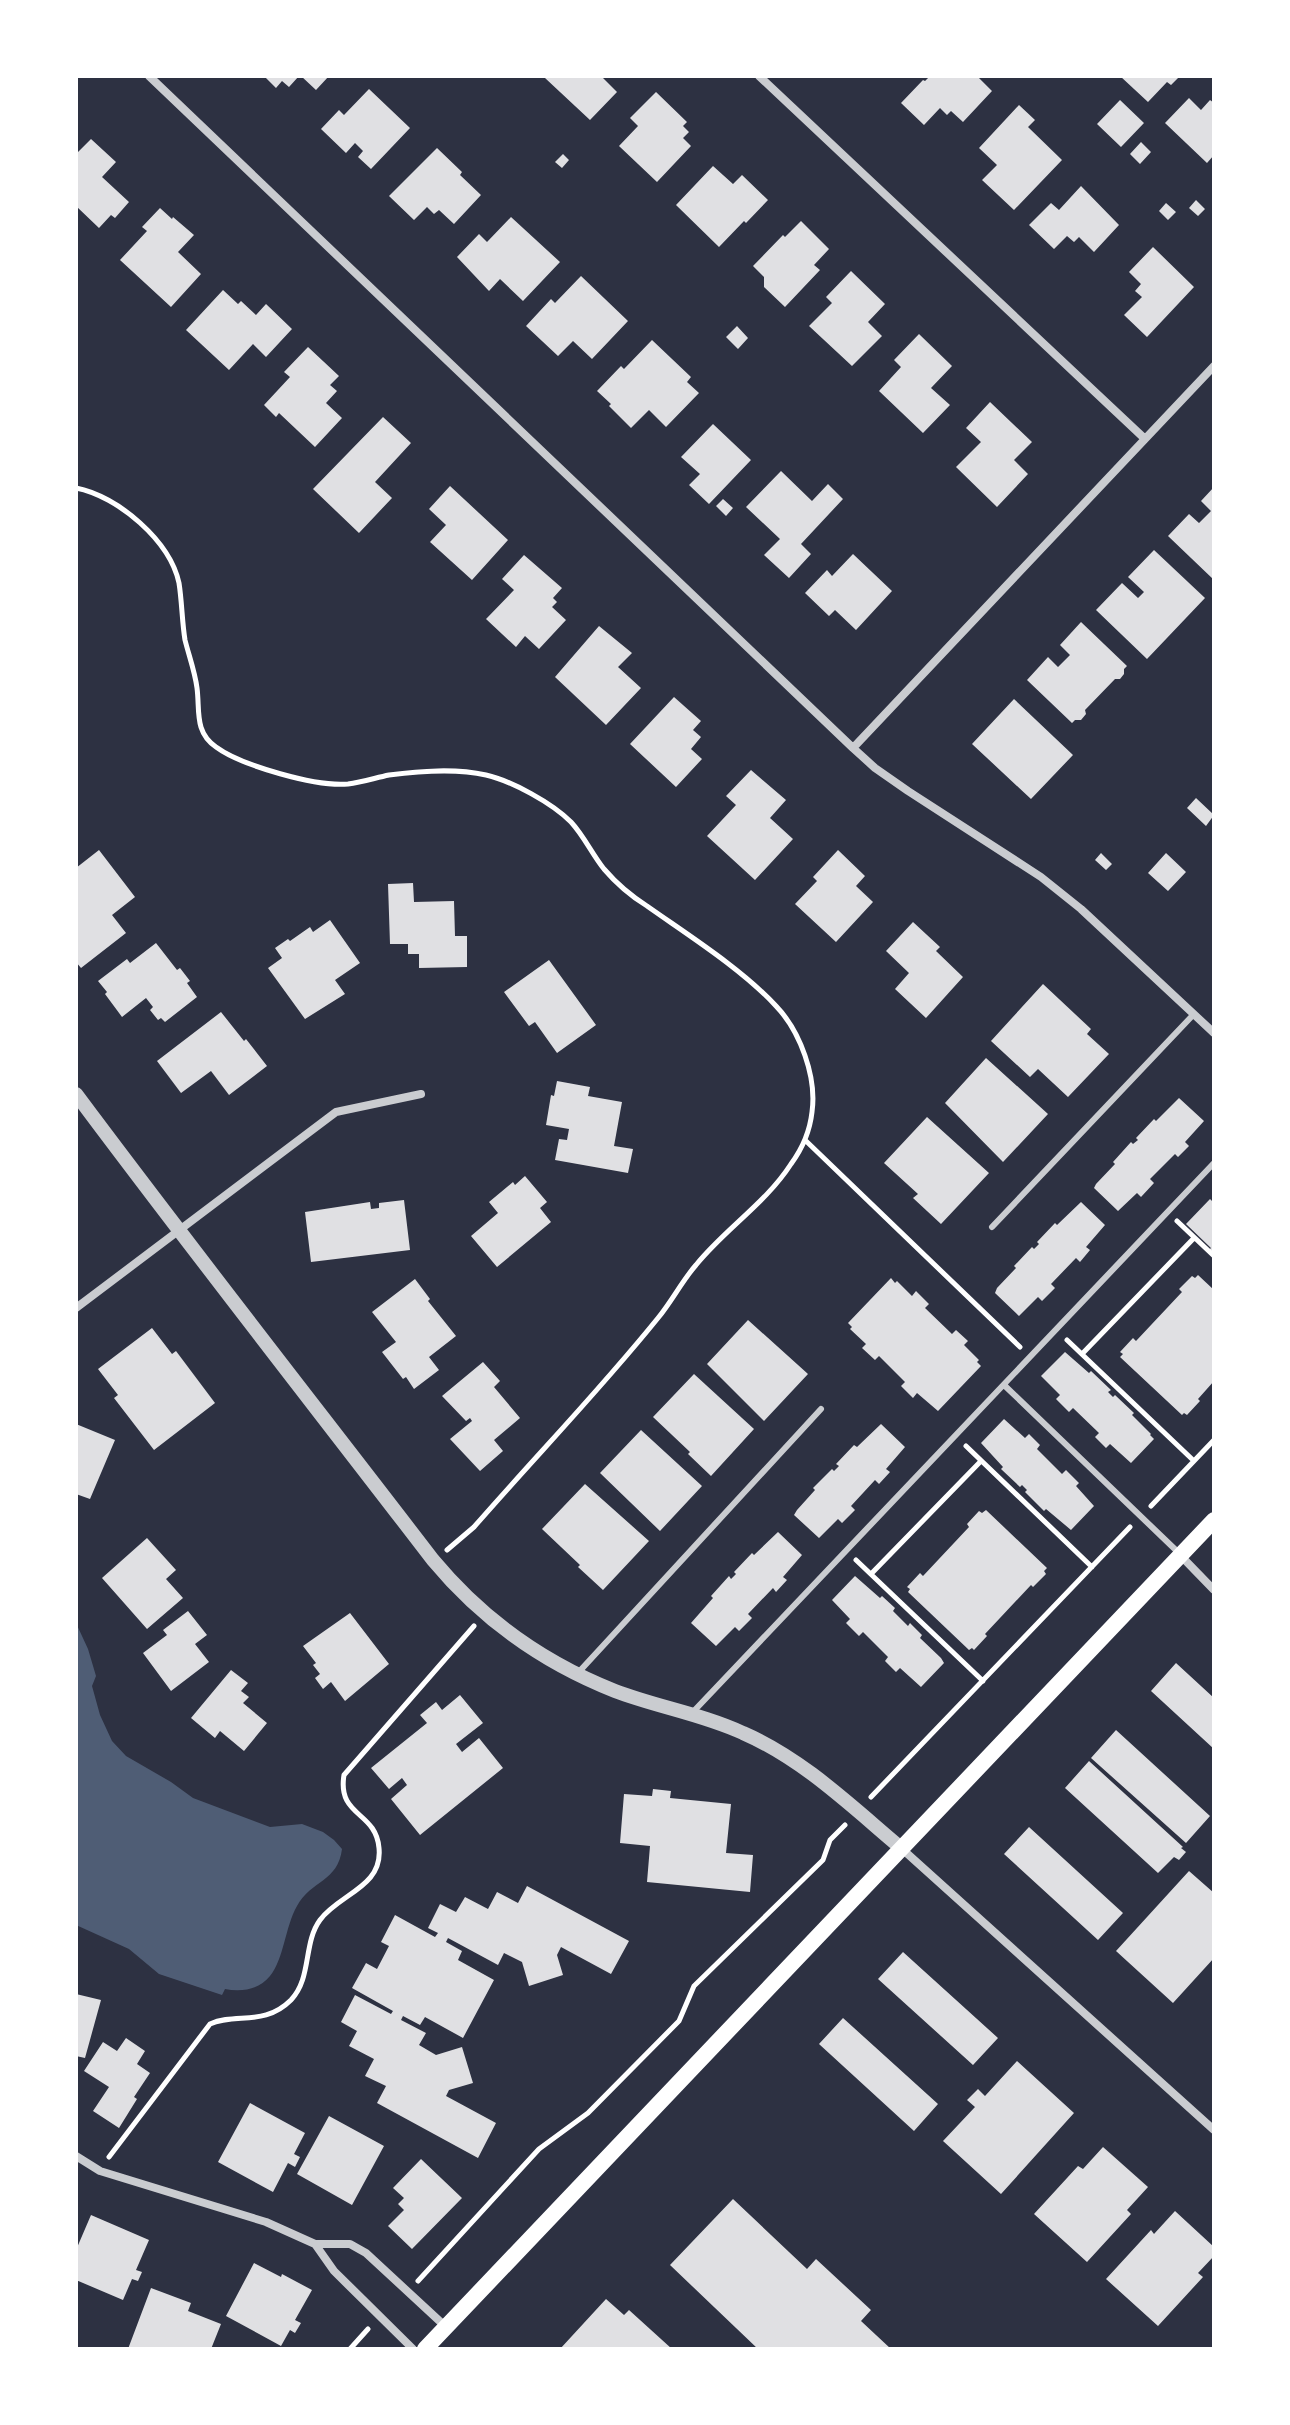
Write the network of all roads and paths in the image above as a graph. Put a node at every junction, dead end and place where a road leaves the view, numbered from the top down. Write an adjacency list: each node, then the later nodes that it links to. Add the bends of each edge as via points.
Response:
1 (149, 76): 6 (street)
2 (759, 76): 4 (street)
3 (1214, 366): 4 (street)
4 (1144, 438): 6 (street)
5 (76, 488): 11 (path, via 108,499 131,516 171,561 198,691 197,713 205,736 216,747 319,783 452,770 488,775 554,807 624,889 778,1007 806,1060 812,1086 813,1111)
6 (853, 748): 7 (street, via 908,791 1041,877)
7 (1194, 1014): 8 (street); 14 (lane)
8 (1214, 1033)
9 (76, 1094): 15 (street)
10 (421, 1094): 15 (street, via 336,1112)
11 (805, 1140): 21 (path); 32 (path, via 776,1184 699,1260 660,1316 474,1527)
12 (1214, 1163): 13 (lane)
13 (1167, 1212): 16 (path); 19 (lane)
14 (992, 1227)
15 (179, 1232): 18 (street); 32 (street)
16 (1194, 1238): 17 (path); 20 (path)
17 (1214, 1256)
18 (76, 1308)
19 (1056, 1330): 20 (path); 21 (lane)
20 (1082, 1354): 27 (path)
21 (1030, 1357): 22 (lane)
22 (1004, 1385): 24 (lane); 28 (lane)
23 (821, 1409): 37 (lane)
24 (955, 1436): 26 (path); 30 (lane)
25 (1214, 1440): 27 (path)
26 (981, 1461): 33 (path); 34 (path)
27 (1194, 1461): 28 (path)
28 (1140, 1517): 31 (lane); 33 (path)
29 (1214, 1520): 31 (main road)
30 (846, 1551): 34 (path); 39 (lane)
31 (1181, 1555): 35 (street); 41 (main road)
32 (433, 1560): 36 (street)
33 (1092, 1567): 38 (path)
34 (871, 1574): 38 (path)
35 (1214, 1590)
36 (484, 1614): 37 (street); 44 (path, via 344,1775 347,1803 376,1834 378,1863 371,1878 336,1904 313,1931 306,1969 291,2000 256,2018 210,2024)
37 (577, 1674): 39 (street, via 617,1692)
38 (983, 1681): 40 (path)
39 (692, 1713): 40 (street, via 744,1733 801,1765)
40 (857, 1812): 41 (street); 46 (path, via 830,1840 823,1860 694,1986 679,2021 588,2113 539,2149)
41 (901, 1848): 42 (street); 48 (main road)
42 (1214, 2130)
43 (76, 2156): 44 (street)
44 (100, 2171): 45 (street, via 266,2222)
45 (315, 2244): 46 (street, via 350,2244); 47 (street)
46 (408, 2291): 48 (street)
47 (380, 2316): 50 (path); 51 (street)
48 (446, 2327): 49 (main road)
49 (432, 2347)
50 (350, 2349)
51 (413, 2349)

